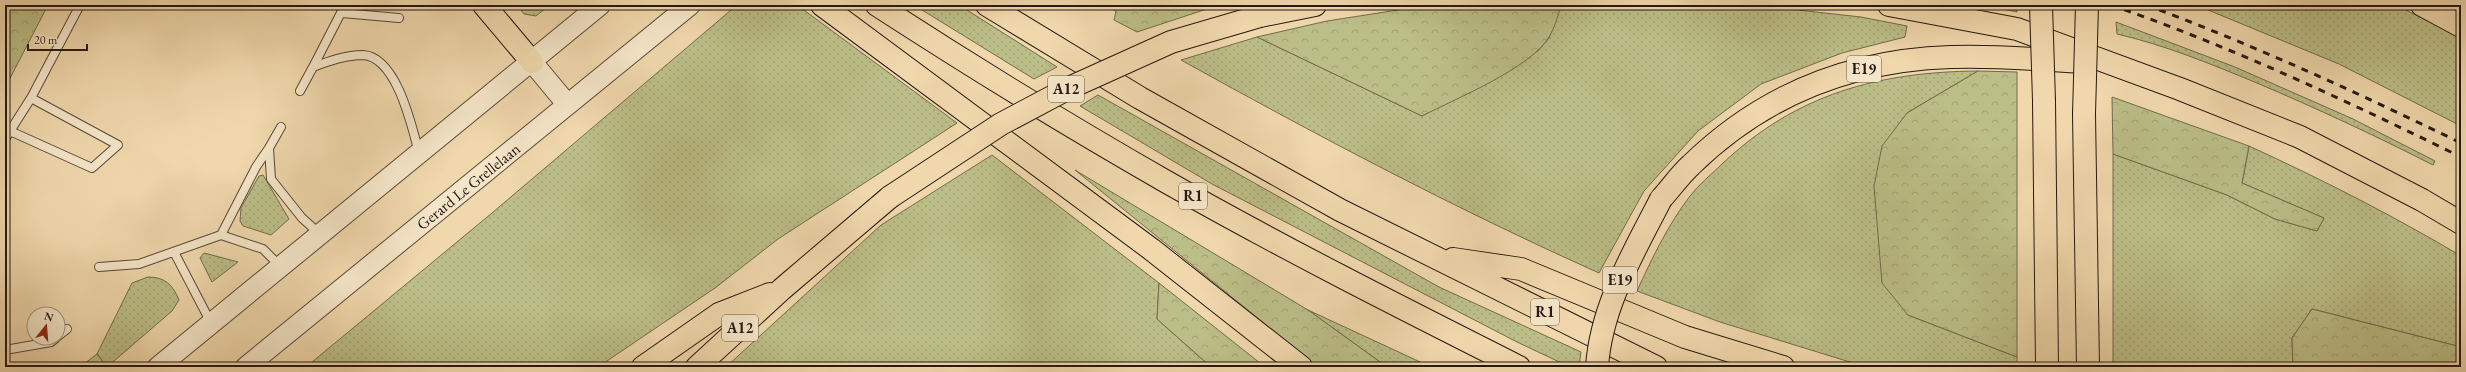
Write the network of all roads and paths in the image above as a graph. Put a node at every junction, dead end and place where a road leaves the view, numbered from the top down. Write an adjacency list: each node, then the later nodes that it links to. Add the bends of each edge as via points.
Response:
1 (80, 5): 20 (lane)
2 (484, 5): 16 (main road)
3 (600, 5): 16 (street)
4 (690, 5): 21 (street, Gerard Le Grellelaan)
5 (822, 5): 44 (main road, via 1151,249)
6 (877, 5): 45 (main road, R1, via 959,58 1166,181 1361,288)
7 (987, 5): 31 (main road, R1, via 1232,151 1340,210)
8 (1315, 5): 34 (main road, A12, bridge, via 1260,16 1171,42 1068,88 1001,124 890,197)
9 (1889, 5): 17 (main road, via 2017,29)
10 (2041, 5): 38 (main road, bridge)
11 (2087, 5): 39 (main road, bridge, via 2084,114)
12 (2422, 5): 15 (main road)
13 (344, 9): 14 (lane); 18 (lane)
14 (398, 18)
15 (2461, 26)
16 (532, 62): 21 (street); 26 (street)
17 (2108, 63): 27 (main road, via 2300,137); 46 (main road, E19, bridge, via 1950,57 1892,62 1839,74 1786,96 1737,125 1690,165 1661,199 1615,288 1598,350)
18 (313, 66): 19 (lane); 26 (lane, via 341,57 365,55 385,65 404,100)
19 (300, 91)
20 (31, 98): 23 (lane); 23 (lane, via 118,145 92,168)
21 (567, 104): 41 (street, Gerard Le Grellelaan)
22 (281, 127): 25 (lane)
23 (10, 131): 24 (lane)
24 (5, 139)
25 (269, 148): 28 (lane, via 271,179 302,218); 29 (lane)
26 (419, 154): 28 (street)
27 (2461, 223)
28 (320, 234): 33 (street)
29 (221, 235): 30 (lane); 33 (lane, via 264,249)
30 (174, 252): 32 (lane, via 139,264); 35 (lane)
31 (1433, 256): 47 (main road, R1); 48 (main road, via 1521,269 1685,337)
32 (99, 267)
33 (281, 267): 35 (street)
34 (782, 289): 42 (main road, via 719,314); 43 (main road, A12)
35 (211, 323): 40 (street)
36 (28, 346): 37 (lane)
37 (5, 350)
38 (2047, 362)
39 (2088, 362)
40 (158, 367)
41 (246, 367)
42 (643, 367)
43 (697, 367)
44 (1301, 367)
45 (1519, 367)
46 (1597, 367)
47 (1656, 367)
48 (1783, 367)

